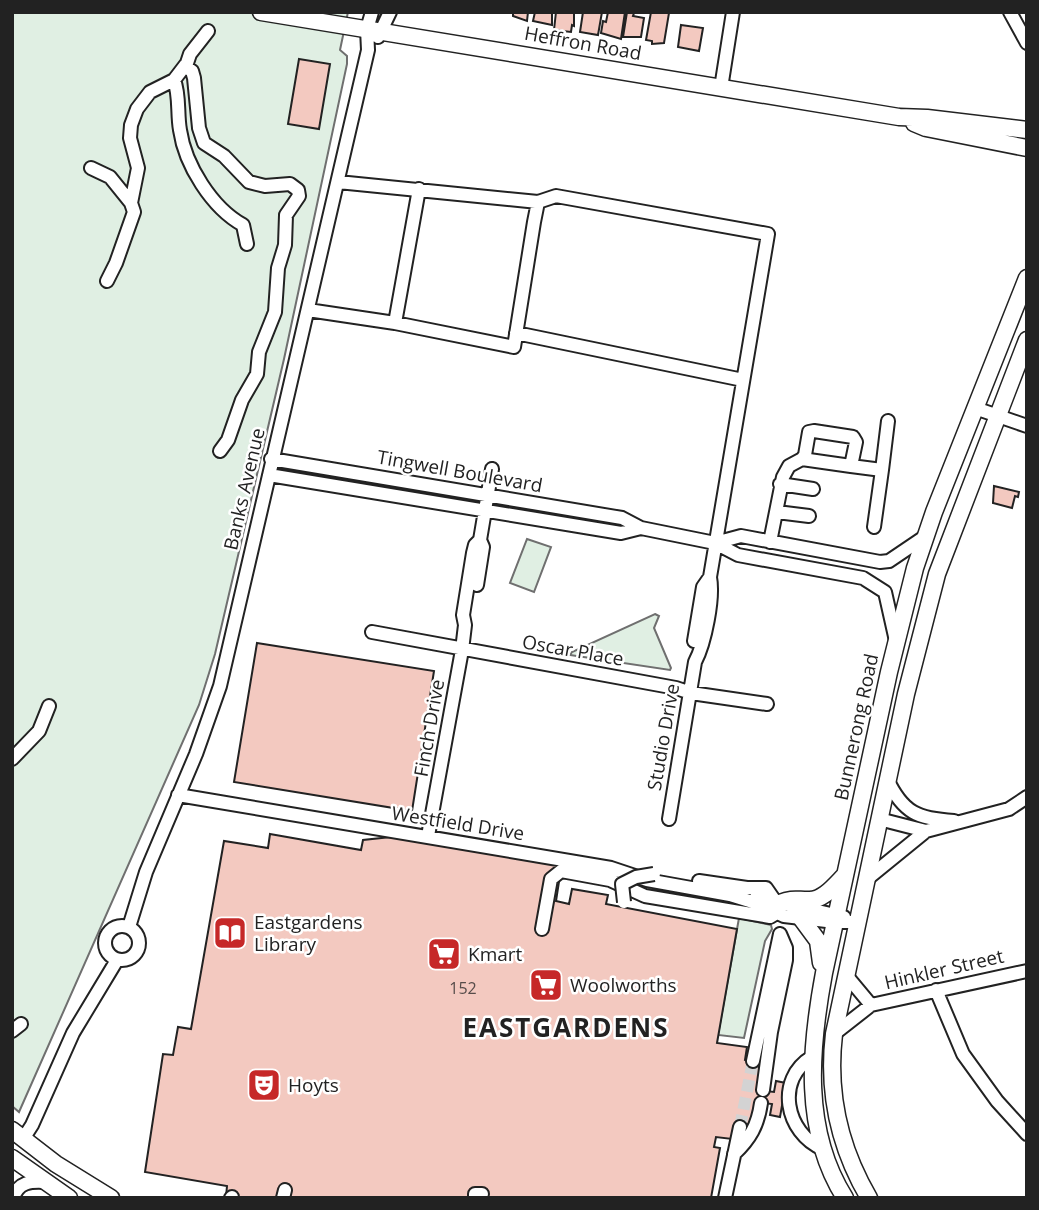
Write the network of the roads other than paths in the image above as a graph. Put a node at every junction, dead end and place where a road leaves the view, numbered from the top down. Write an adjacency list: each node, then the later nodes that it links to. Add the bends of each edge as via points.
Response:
1 (261, 12): 6 (main road, Heffron Road)
2 (372, 12): 6 (street, Banks Avenue)
3 (390, 12): 6 (street, Banks Avenue)
4 (733, 12): 11 (street)
5 (1010, 12): 8 (street)
6 (375, 30): 11 (main road, Heffron Road); 17 (street, Banks Avenue)
7 (208, 31): 9 (street)
8 (1027, 43)
9 (185, 67): 10 (street); 33 (street, via 194,78 204,143 249,182 290,184 299,193 286,215 275,312 259,352 257,374)
10 (174, 80): 20 (street, via 150,93 136,109 130,138 138,168); 21 (street, via 180,134 187,153 212,200 243,225)
11 (721, 88): 12 (main road, Heffron Road)
12 (898, 117): 13 (main road, Heffron Road); 14 (main road, Heffron Road, via 926,128)
13 (1022, 127)
14 (1018, 146): 15 (main road, Heffron Road)
15 (1027, 155)
16 (91, 168): 20 (street, via 108,176)
17 (338, 182): 18 (street); 24 (street, Banks Avenue)
18 (419, 189): 19 (street); 25 (street)
19 (538, 202): 26 (street); 28 (street, Studio Drive, via 556,196 768,234)
20 (131, 203): 23 (street, via 133,219)
21 (247, 244)
22 (1027, 278): 29 (main road, Bunnerong Road)
23 (107, 281)
24 (308, 310): 25 (street); 34 (street, Banks Avenue)
25 (396, 323): 26 (street, via 514,347)
26 (516, 333): 28 (street)
27 (1027, 340): 30 (main road)
28 (743, 380): 50 (street, Studio Drive)
29 (975, 408): 30 (street); 48 (main road, Bunnerong Road)
30 (998, 416): 32 (street); 58 (main road, via 937,574)
31 (888, 421): 38 (street)
32 (1027, 426)
33 (220, 451)
34 (271, 459): 39 (street, Banks Avenue); 42 (street, Tingwell Boulevard)
35 (802, 459): 36 (street); 36 (street, via 809,432 819,431 855,439); 40 (street, via 789,466)
36 (851, 466): 38 (street)
37 (492, 469): 42 (street, Finch Drive)
38 (882, 470): 46 (street)
39 (269, 475): 43 (street, Tingwell Boulevard); 59 (street, Banks Avenue, via 220,687)
40 (780, 484): 41 (street); 44 (street)
41 (813, 489)
42 (487, 495): 43 (street, Finch Drive); 47 (street, Tingwell Boulevard, via 622,518)
43 (485, 511): 47 (street, Tingwell Boulevard, via 621,533); 53 (street, Finch Drive, via 473,553)
44 (777, 512): 45 (street); 49 (street)
45 (809, 516)
46 (874, 527)
47 (641, 528): 50 (street, Tingwell Boulevard)
48 (926, 536): 49 (street, Tingwell Boulevard, via 889,561 880,562); 52 (main road, Bunnerong Road)
49 (770, 542): 50 (street, Tingwell Boulevard, via 740,537)
50 (715, 543): 52 (street, Tingwell Boulevard, via 737,555 863,578 885,592); 54 (street, Studio Drive, via 692,651)
51 (372, 632): 53 (street, Oscar Place)
52 (896, 642): 66 (main road, Bunnerong Road)
53 (462, 650): 54 (street, Oscar Place); 65 (street, Finch Drive)
54 (691, 693): 55 (street, Oscar Place); 61 (street, Studio Drive)
55 (767, 704)
56 (49, 706): 57 (street, via 39,731)
57 (12, 759)
58 (887, 779): 62 (main road); 63 (street, via 915,814)
59 (178, 795): 65 (street, Westfield Drive); 74 (street, Banks Avenue)
60 (1027, 797): 63 (street, via 1009,809)
61 (669, 819)
62 (879, 819): 64 (street); 67 (main road)
63 (968, 821): 64 (street)
64 (926, 831): 67 (street)
65 (428, 836): 70 (street, Westfield Drive, via 611,868 647,880 751,895)
66 (846, 874): 70 (main road, via 816,899 795,898); 72 (main road, Bunnerong Road)
67 (867, 878): 73 (main road)
68 (616, 882): 69 (street); 69 (street, bridge, via 624,905); 70 (street, bridge, via 654,874 766,888); 75 (street, via 561,871 551,879)
69 (645, 896): 70 (street, via 770,917)
70 (778, 909): 71 (street, Westfield Drive); 72 (street, Westfield Drive); 76 (street)
71 (801, 918): 72 (street, Westfield Drive); 79 (main road, via 818,941)
72 (835, 918): 73 (street, Westfield Drive); 79 (main road, Bunnerong Road)
73 (857, 922): 80 (main road)
74 (129, 927): 77 (street, via 138,934 139,947 131,958); 77 (street, via 114,927 107,934 106,950)
75 (542, 929)
76 (780, 934): 85 (street); 90 (street, via 786,960 762,1096 755,1129)
77 (117, 960): 88 (street, via 73,1033 32,1125)
78 (1027, 971): 81 (street, Hinkler Street)
79 (824, 973): 84 (main road, Bunnerong Road)
80 (846, 975): 82 (street, Hinkler Street); 83 (main road)
81 (936, 990): 82 (street, Hinkler Street); 87 (street, via 962,1054)
82 (870, 1005): 83 (street, Hinkler Street)
83 (834, 1034): 98 (main road, via 835,1113 848,1157)
84 (812, 1057): 89 (main road, Bunnerong Road, via 813,1095); 89 (street, via 793,1075 788,1105 804,1136)
85 (753, 1061)
86 (740, 1127): 90 (street)
87 (1027, 1134)
88 (16, 1140): 96 (main road)
89 (823, 1149): 93 (main road, Bunnerong Road)
90 (734, 1154): 97 (street)
91 (12, 1158): 92 (main road)
92 (46, 1182): 94 (street, via 26,1183 16,1189); 95 (main road)
93 (840, 1194)
94 (13, 1198)
95 (69, 1198)
96 (111, 1198)
97 (725, 1198)
98 (869, 1198)

